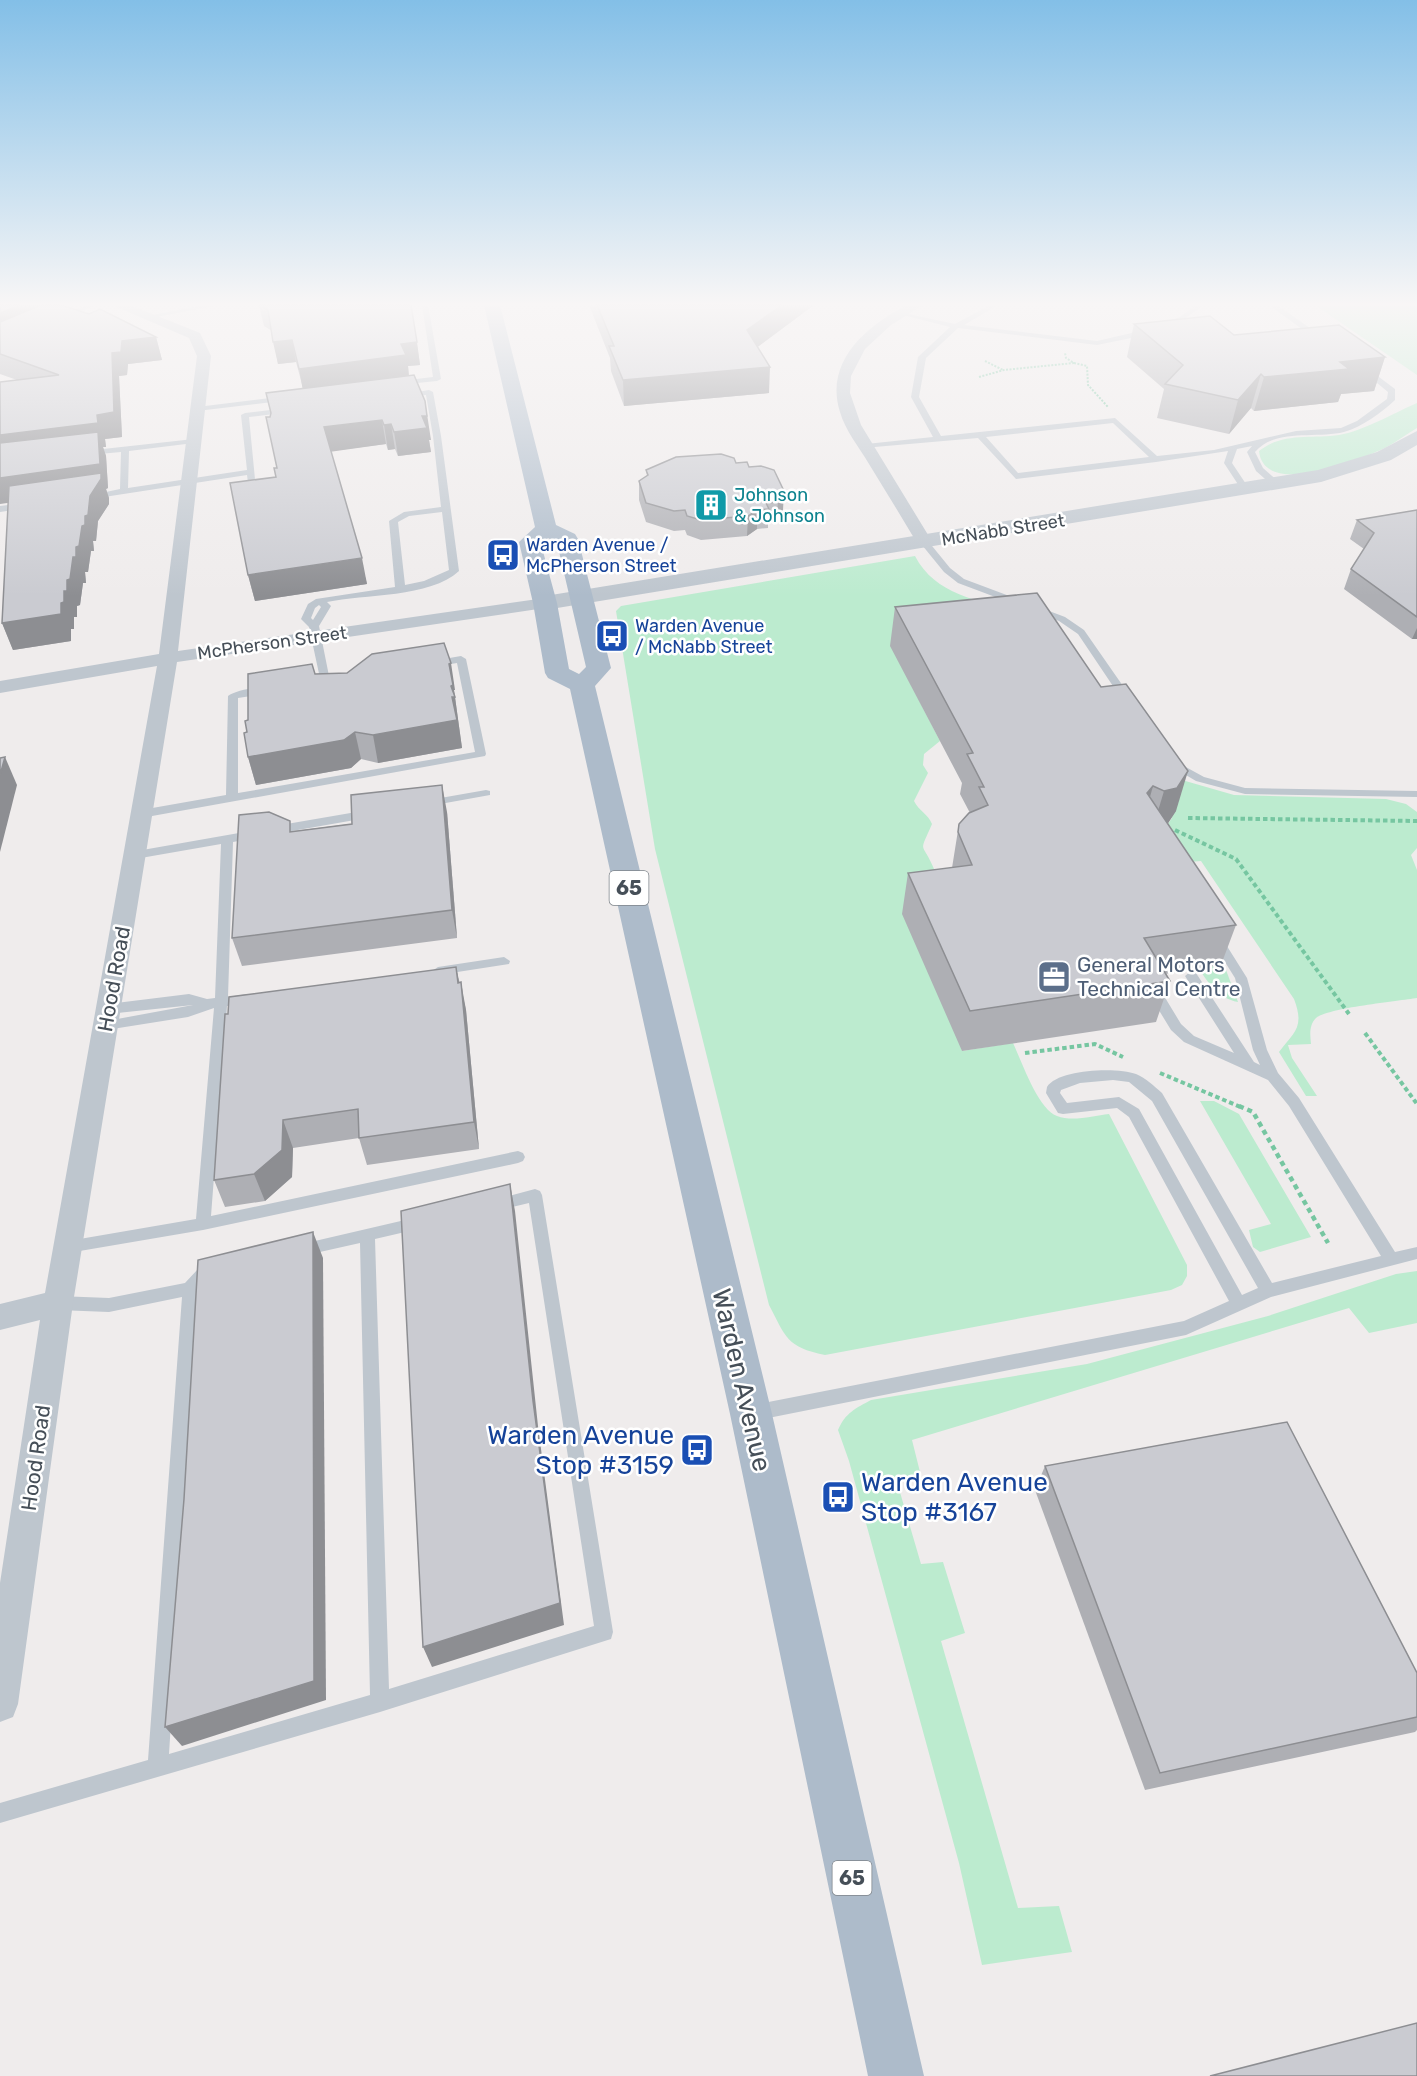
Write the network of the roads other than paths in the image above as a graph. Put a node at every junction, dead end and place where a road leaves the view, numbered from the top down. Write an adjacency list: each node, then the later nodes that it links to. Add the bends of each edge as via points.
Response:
1 (198, 402): 8 (street, Hood Road)
2 (249, 402): 8 (lane)
3 (431, 402): 29 (lane, via 439,435)
4 (515, 402): 30 (main road)
5 (845, 402): 15 (street)
6 (918, 402): 12 (lane)
7 (1388, 402): 14 (lane, via 1360,423 1342,430 1296,433)
8 (197, 408): 13 (street, Hood Road)
9 (303, 408): 20 (lane, via 245,415)
10 (980, 435): 12 (lane); 19 (lane, via 1115,420); 19 (lane, via 1016,476)
11 (1417, 437): 22 (street, McNabb Street, via 1358,466)
12 (938, 439): 15 (lane)
13 (194, 441): 17 (lane); 21 (street, Hood Road)
14 (1259, 442): 16 (lane); 22 (lane, via 1251,452 1259,469)
15 (866, 446): 31 (street)
16 (1234, 446): 19 (lane); 23 (lane, via 1228,463)
17 (125, 449): 18 (lane); 24 (lane)
18 (80, 454)
19 (1156, 459)
20 (251, 472): 21 (lane); 26 (lane)
21 (189, 482): 24 (lane); 36 (street, Hood Road)
22 (1276, 484): 23 (street, McNabb Street)
23 (1245, 490): 31 (street, McNabb Street)
24 (124, 491): 25 (lane)
25 (79, 498)
26 (254, 502)
27 (34, 504): 28 (lane)
28 (0, 509)
29 (444, 509): 32 (lane, via 407,514 393,521); 32 (lane, via 454,571 427,584)
30 (546, 529): 33 (main road, via 567,539); 34 (main road, via 530,542)
31 (925, 543): 33 (street, McNabb Street); 42 (lane, via 961,581 1062,619 1081,632)
32 (400, 587): 35 (lane, via 320,601 326,606)
33 (581, 598): 34 (street, McNabb Street); 39 (main road, via 599,668)
34 (545, 603): 35 (street, McPherson Street); 39 (main road, via 557,673)
35 (315, 632): 36 (street, McPherson Street); 38 (lane)
36 (168, 658): 40 (street, McPherson Street); 49 (street, Hood Road)
37 (416, 666): 46 (lane, via 461,659 481,754)
38 (325, 681)
39 (582, 685): 77 (main road, Warden Avenue / 65)
40 (0, 687)
41 (279, 689): 46 (lane, via 233,696)
42 (1133, 707)
43 (1165, 753): 45 (lane, via 1172,763 1200,779 1245,791)
44 (486, 793): 47 (lane)
45 (1417, 794)
46 (232, 799): 49 (lane)
47 (415, 806)
48 (380, 812): 50 (lane)
49 (141, 814): 51 (street, Hood Road)
50 (227, 839): 51 (lane); 58 (lane)
51 (135, 855): 59 (street, Hood Road)
52 (1209, 927): 61 (lane, via 1241,978 1260,1050)
53 (504, 961): 54 (lane)
54 (422, 973)
55 (1191, 976): 60 (lane)
56 (1148, 981): 60 (lane, via 1176,1027 1189,1039)
57 (257, 997): 58 (lane)
58 (214, 1003): 59 (lane, via 188,1012); 65 (lane)
59 (107, 1017): 67 (street, Hood Road)
60 (1248, 1064): 61 (lane)
61 (1273, 1076): 70 (lane, via 1294,1102)
62 (518, 1158): 65 (lane)
63 (479, 1209): 78 (lane, via 535,1195 604,1632)
64 (434, 1219): 66 (lane)
65 (203, 1224): 67 (lane)
66 (367, 1235): 69 (lane); 78 (lane)
67 (68, 1246): 74 (street, Hood Road)
68 (1417, 1253): 70 (lane)
69 (286, 1254)
70 (1392, 1260): 73 (lane)
71 (228, 1268): 72 (lane, via 204,1274)
72 (190, 1289): 74 (lane, via 109,1305); 80 (lane)
73 (1268, 1291): 75 (lane); 75 (lane, via 1157,1097 1132,1078 1115,1074 1054,1086 1053,1093 1063,1109 1119,1102 1134,1113)
74 (58, 1303): 76 (street); 79 (street, Hood Road)
75 (1239, 1305): 77 (lane, via 1186,1328)
76 (0, 1317)
77 (751, 1414): 82 (main road, Warden Avenue / 65)
78 (380, 1702): 80 (lane)
79 (0, 1704)
80 (158, 1767): 81 (lane)
81 (0, 1813)
82 (896, 2076)

